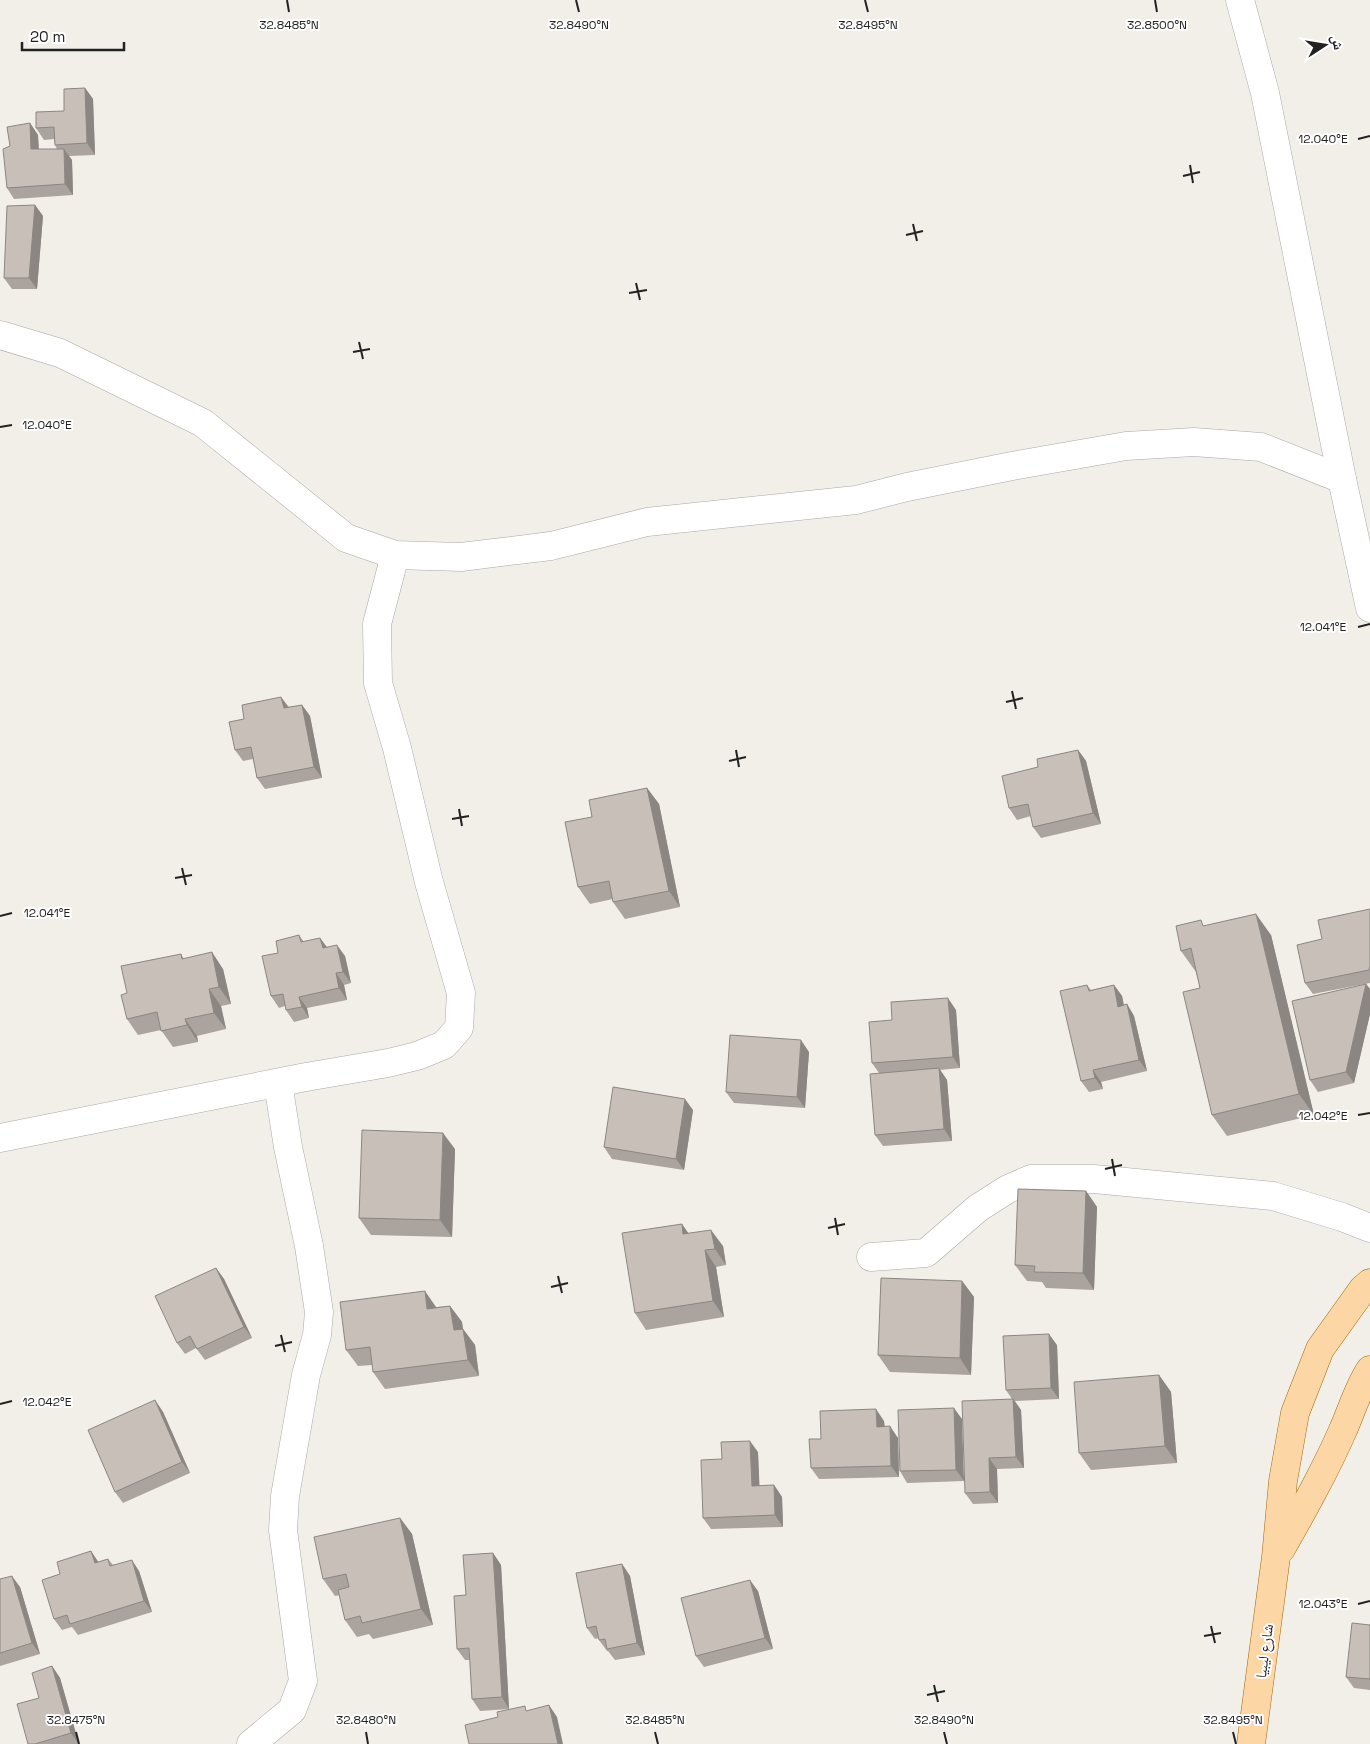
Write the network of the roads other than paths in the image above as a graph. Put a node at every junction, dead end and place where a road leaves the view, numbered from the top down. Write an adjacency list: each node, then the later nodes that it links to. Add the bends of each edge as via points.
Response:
1 (1240, 0): 3 (street, via 1265,93)
2 (0, 335): 4 (street, via 60,352 203,423 346,538)
3 (1342, 479): 4 (street, via 1261,447 1194,442 1126,446 1012,466 856,500 647,522 551,546 461,557); 5 (street)
4 (395, 555): 6 (street, via 377,624 378,683 461,993 459,1028 444,1045 417,1056)
5 (1370, 608)
6 (278, 1083): 7 (street); 13 (street, via 319,1312 287,1487 283,1530 303,1681 292,1710)
7 (0, 1138)
8 (1370, 1228): 9 (street, via 1273,1196 1094,1179 1031,1179 978,1208 926,1253)
9 (871, 1257)
10 (1370, 1283): 12 (main road, شارع ليبيا, via 1320,1348 1295,1413 1282,1481)
11 (1370, 1370): 12 (main road, via 1315,1489)
12 (1276, 1557): 14 (main road, شارع ليبيا)
13 (251, 1744)
14 (1251, 1744)

